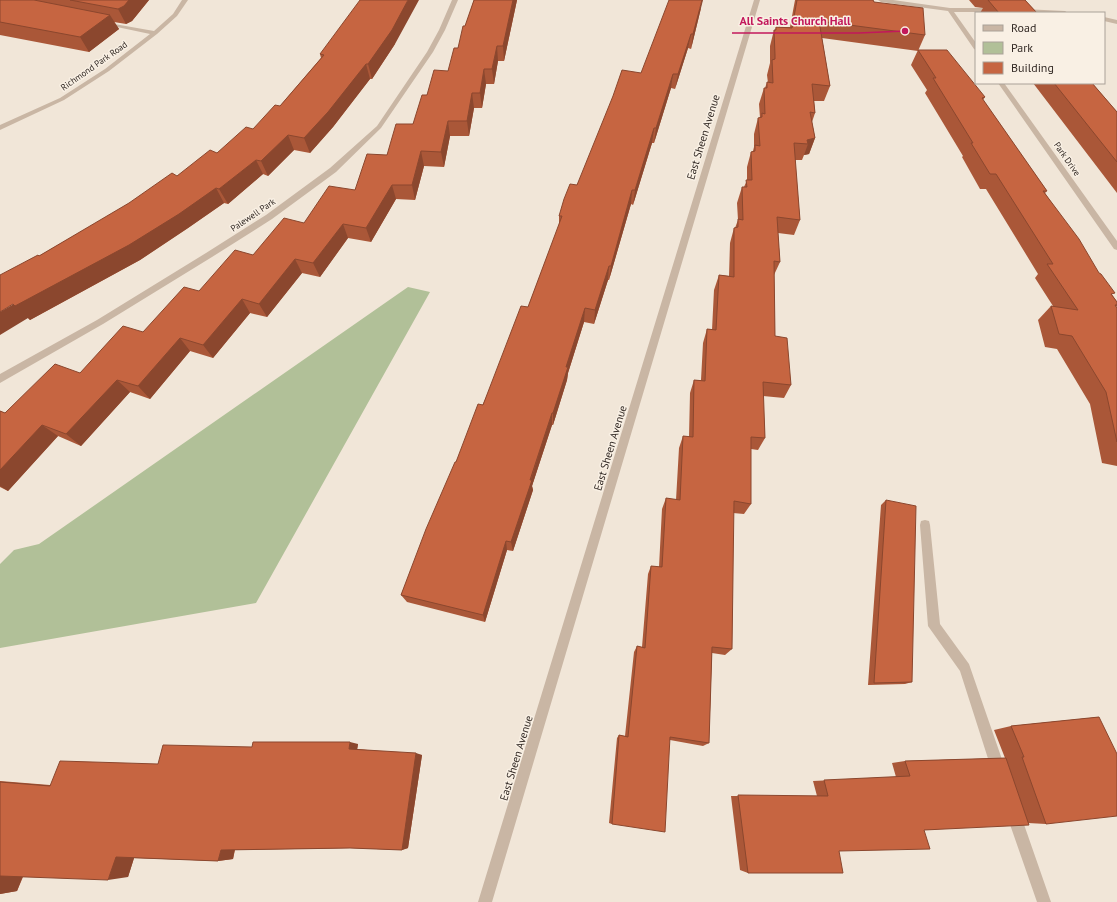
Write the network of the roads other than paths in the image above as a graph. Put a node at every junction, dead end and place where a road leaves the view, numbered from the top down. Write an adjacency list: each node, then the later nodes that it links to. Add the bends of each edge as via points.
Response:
1 (185, 0): 12 (street, Richmond Park Road)
2 (455, 0): 17 (street, Palewell Park, via 430,52 379,127 333,170 269,217 209,255 100,322)
3 (757, 0): 21 (street, East Sheen Avenue)
4 (881, 0): 5 (street)
5 (950, 10): 6 (street); 13 (street)
6 (1002, 11)
7 (1018, 11): 8 (street)
8 (1042, 12)
9 (1105, 19): 11 (street)
10 (96, 22): 12 (street)
11 (1117, 22)
12 (155, 33): 15 (street, Richmond Park Road, via 107,70 62,99)
13 (975, 47)
14 (1002, 84): 16 (street, Park Drive)
15 (0, 128)
16 (1117, 247)
17 (0, 379)
18 (925, 526): 19 (street, via 934,626 964,668)
19 (1003, 781)
20 (1010, 804): 22 (street)
21 (485, 902)
22 (1044, 902)

